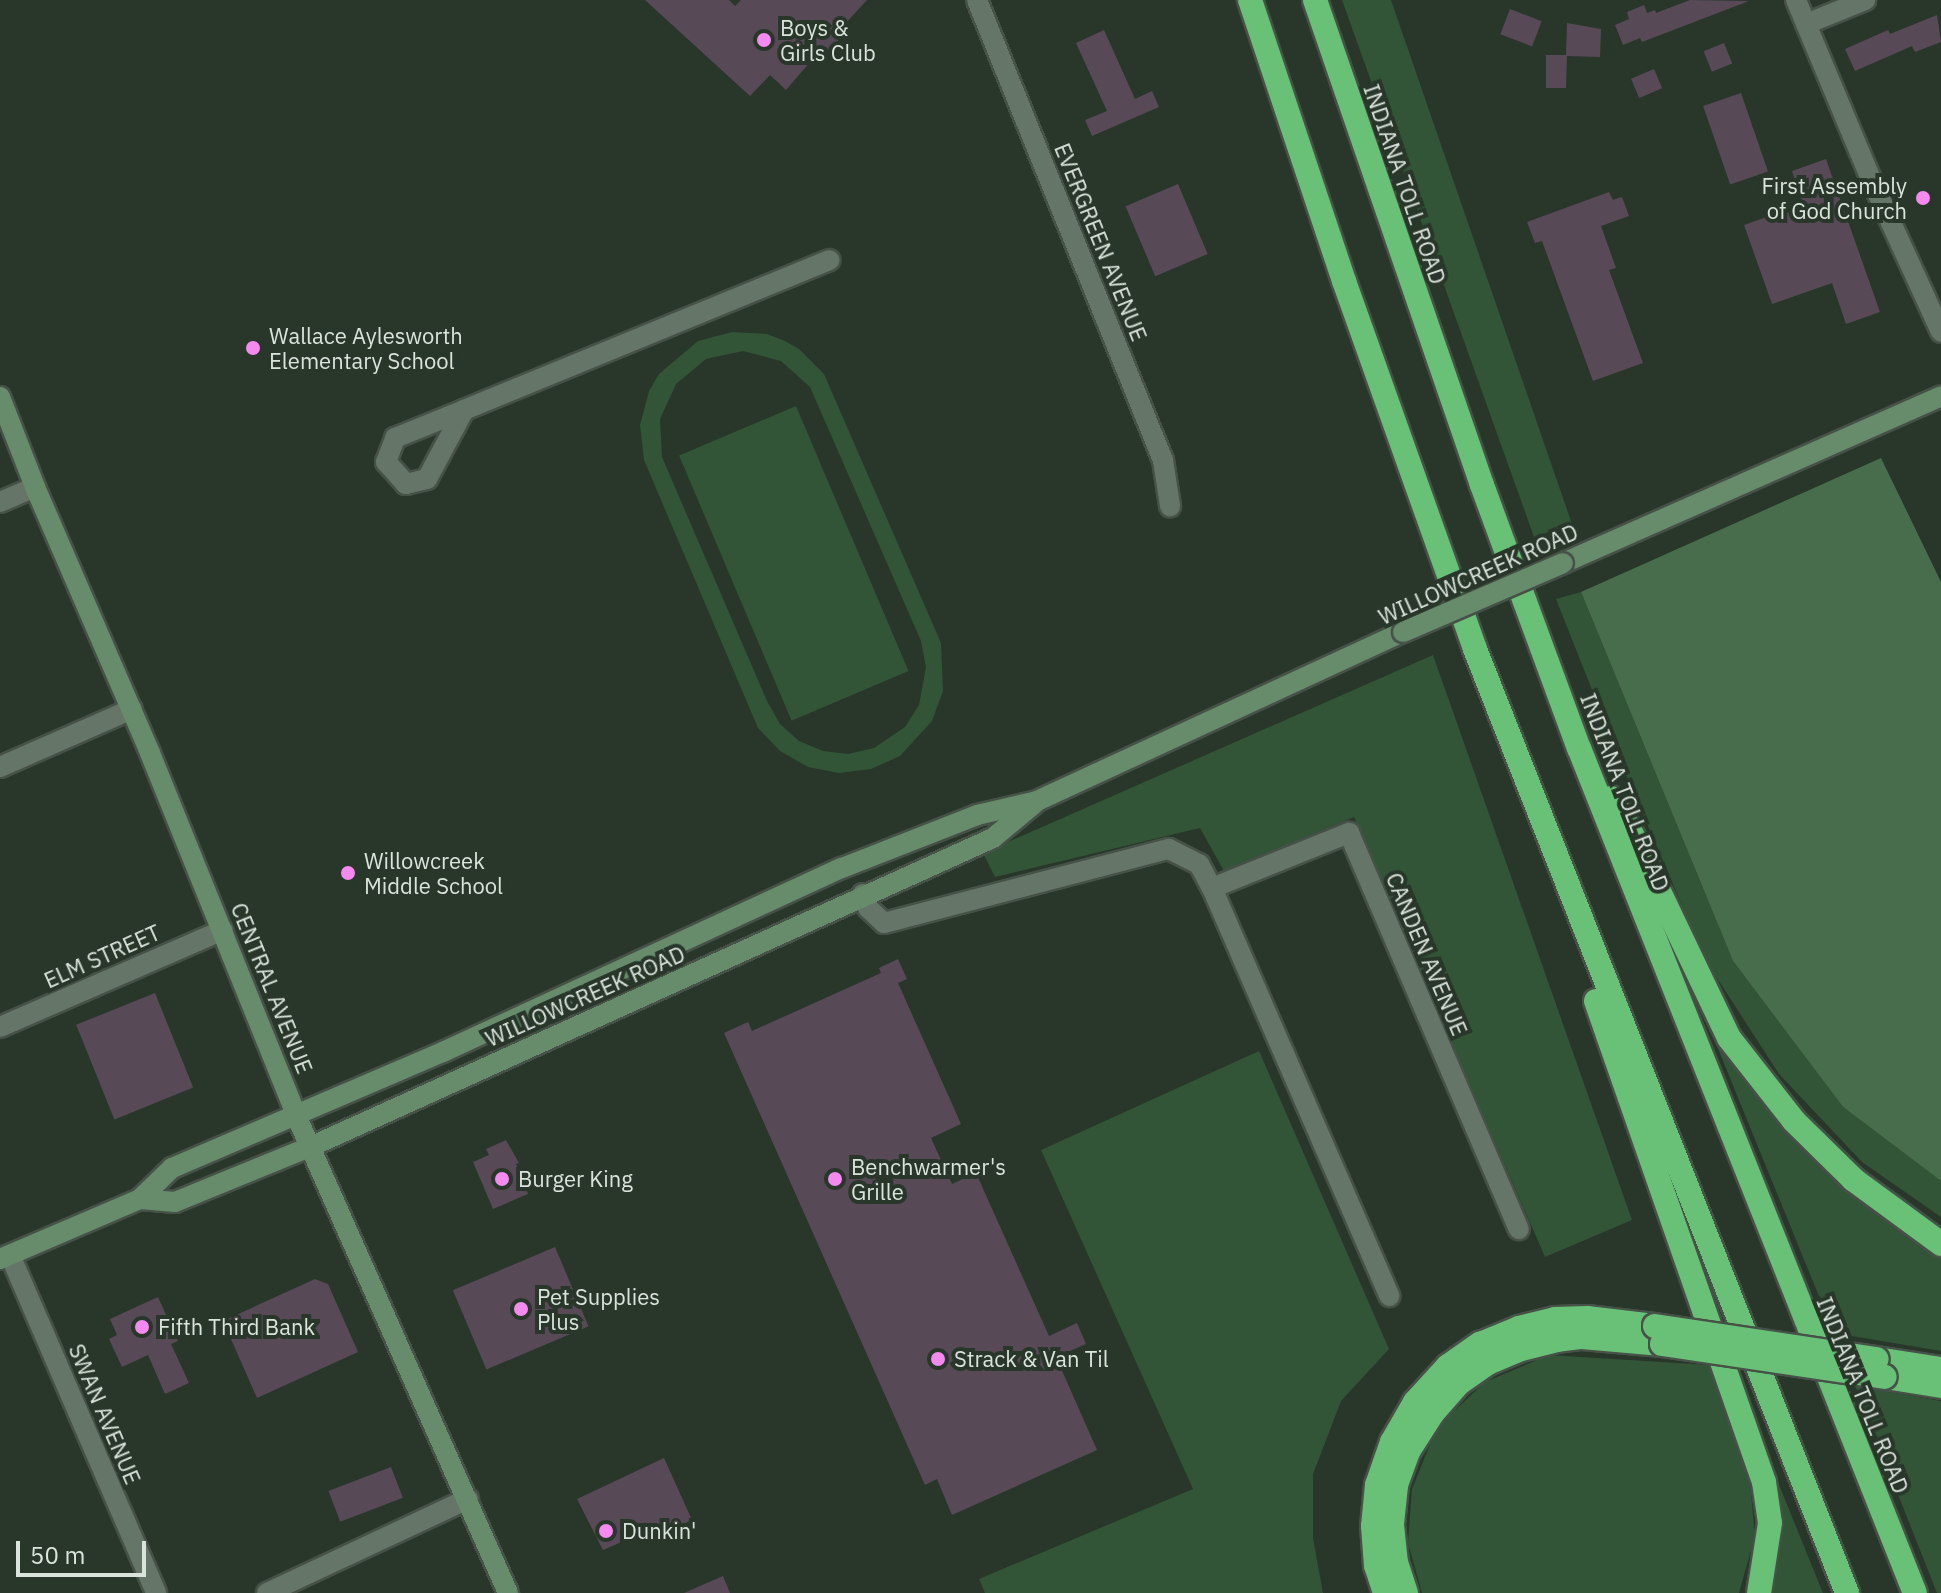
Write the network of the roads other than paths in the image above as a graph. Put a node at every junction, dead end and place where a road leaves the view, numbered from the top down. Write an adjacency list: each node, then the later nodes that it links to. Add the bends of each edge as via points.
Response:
1 (977, 0): 14 (street, EVERGREEN AVENUE, via 1163,460)
2 (1250, 0): 19 (highway, via 1417,491)
3 (1315, 0): 16 (highway, INDIANA TOLL ROAD)
4 (1796, 0): 6 (street)
5 (1865, 0): 6 (street)
6 (1806, 24): 8 (street)
7 (829, 260): 11 (street)
8 (1941, 332)
9 (1941, 396): 18 (main road, WILLOWCREEK ROAD, bridge, via 1403,632)
10 (0, 397): 12 (main road, CENTRAL AVENUE)
11 (464, 410)
12 (35, 487): 13 (street); 15 (main road, CENTRAL AVENUE)
13 (0, 502)
14 (1170, 506)
15 (132, 709): 17 (street); 22 (main road, CENTRAL AVENUE)
16 (1579, 748): 28 (highway, via 1626,822 1729,1038 1794,1121 1854,1180); 43 (highway, INDIANA TOLL ROAD)
17 (0, 767)
18 (1037, 801): 21 (main road, WILLOWCREEK ROAD, via 993,838); 24 (main road, WILLOWCREEK ROAD, via 977,815 842,868)
19 (1556, 864): 41 (highway, via 1604,1031 1764,1482 1770,1523); 42 (highway)
20 (1212, 888): 21 (street, via 1199,864 1169,849 884,923 868,908); 27 (street, CANDEN AVENUE, via 1349,833); 30 (street)
21 (863, 894): 25 (main road, WILLOWCREEK ROAD)
22 (223, 930): 23 (street, ELM STREET); 24 (main road, CENTRAL AVENUE)
23 (0, 1027)
24 (296, 1115): 25 (main road, CENTRAL AVENUE); 26 (main road, WILLOWCREEK ROAD, via 172,1168)
25 (310, 1147): 26 (main road, WILLOWCREEK ROAD, via 175,1202); 35 (main road, CENTRAL AVENUE)
26 (140, 1199): 29 (main road, WILLOWCREEK ROAD)
27 (1519, 1229)
28 (1941, 1244)
29 (5, 1257): 36 (street, SWAN AVENUE)
30 (1389, 1296)
31 (1659, 1335): 32 (highway, bridge); 39 (highway, via 1587,1318 1555,1319 1480,1344 1448,1366 1415,1402 1392,1442 1377,1485 1373,1526 1376,1566); 40 (highway, via 1556,1340 1488,1363 1458,1384 1409,1450 1396,1485 1392,1524)
32 (1881, 1368): 33 (highway); 34 (highway)
33 (1941, 1369)
34 (1941, 1386)
35 (468, 1499): 37 (street); 38 (main road, CENTRAL AVENUE)
36 (156, 1593)
37 (267, 1593)
38 (508, 1593)
39 (1385, 1593)
40 (1406, 1593)
41 (1759, 1593)
42 (1847, 1593)
43 (1915, 1593)

